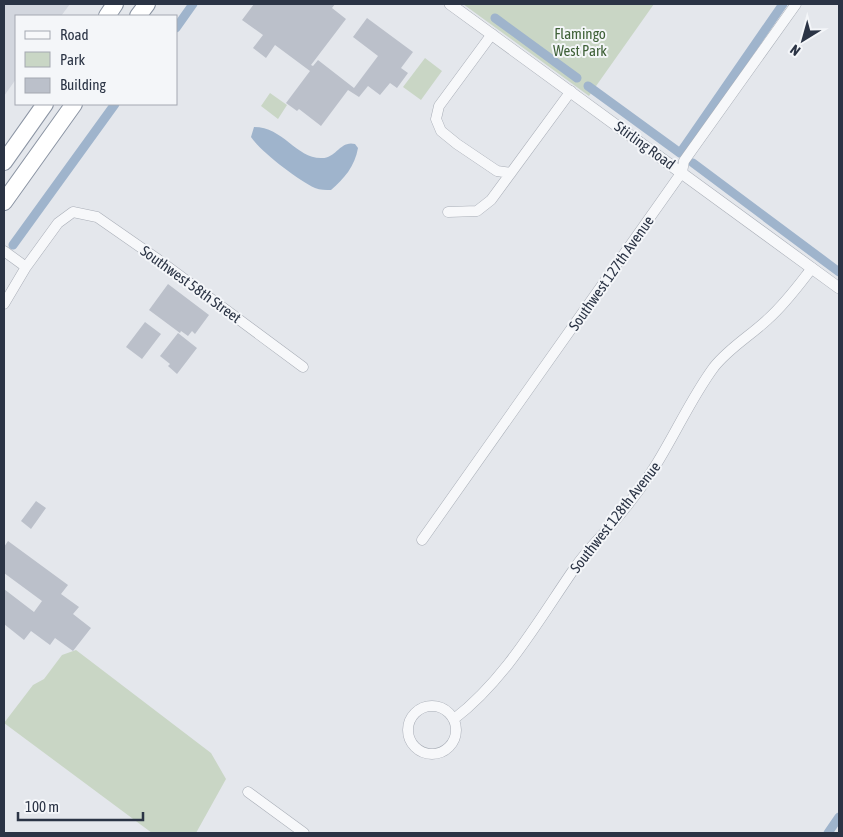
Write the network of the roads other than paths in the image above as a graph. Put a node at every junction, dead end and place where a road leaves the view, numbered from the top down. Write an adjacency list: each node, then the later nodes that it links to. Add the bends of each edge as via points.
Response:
1 (115, 4): 5 (highway)
2 (147, 4): 6 (highway)
3 (450, 4): 7 (street, Stirling Road)
4 (796, 4): 12 (street, Southwest 127th Avenue, via 684,161)
5 (107, 15)
6 (139, 15)
7 (492, 34): 8 (street, Stirling Road); 13 (street, via 438,106 436,119 442,131 456,144 497,170)
8 (571, 91): 12 (street, Stirling Road); 13 (street)
9 (44, 105): 11 (highway)
10 (73, 105): 14 (highway)
11 (4, 162)
12 (682, 172): 18 (street, Stirling Road); 22 (street, Southwest 127th Avenue)
13 (511, 173): 15 (street, via 491,200 477,212)
14 (4, 202)
15 (448, 212)
16 (4, 251): 17 (street)
17 (26, 267): 20 (street); 21 (street, Southwest 58th Street, via 58,223 73,212 97,217)
18 (812, 268): 19 (street, Stirling Road); 23 (street, Southwest 128th Avenue, via 784,305 716,366 653,469 625,508 584,556 500,673)
19 (839, 288)
20 (4, 304)
21 (303, 367)
22 (422, 540)
23 (454, 719): 23 (street, via 454,740 438,753 418,749 408,736 409,720 420,708 443,708)
24 (248, 792): 25 (street)
25 (304, 833)

